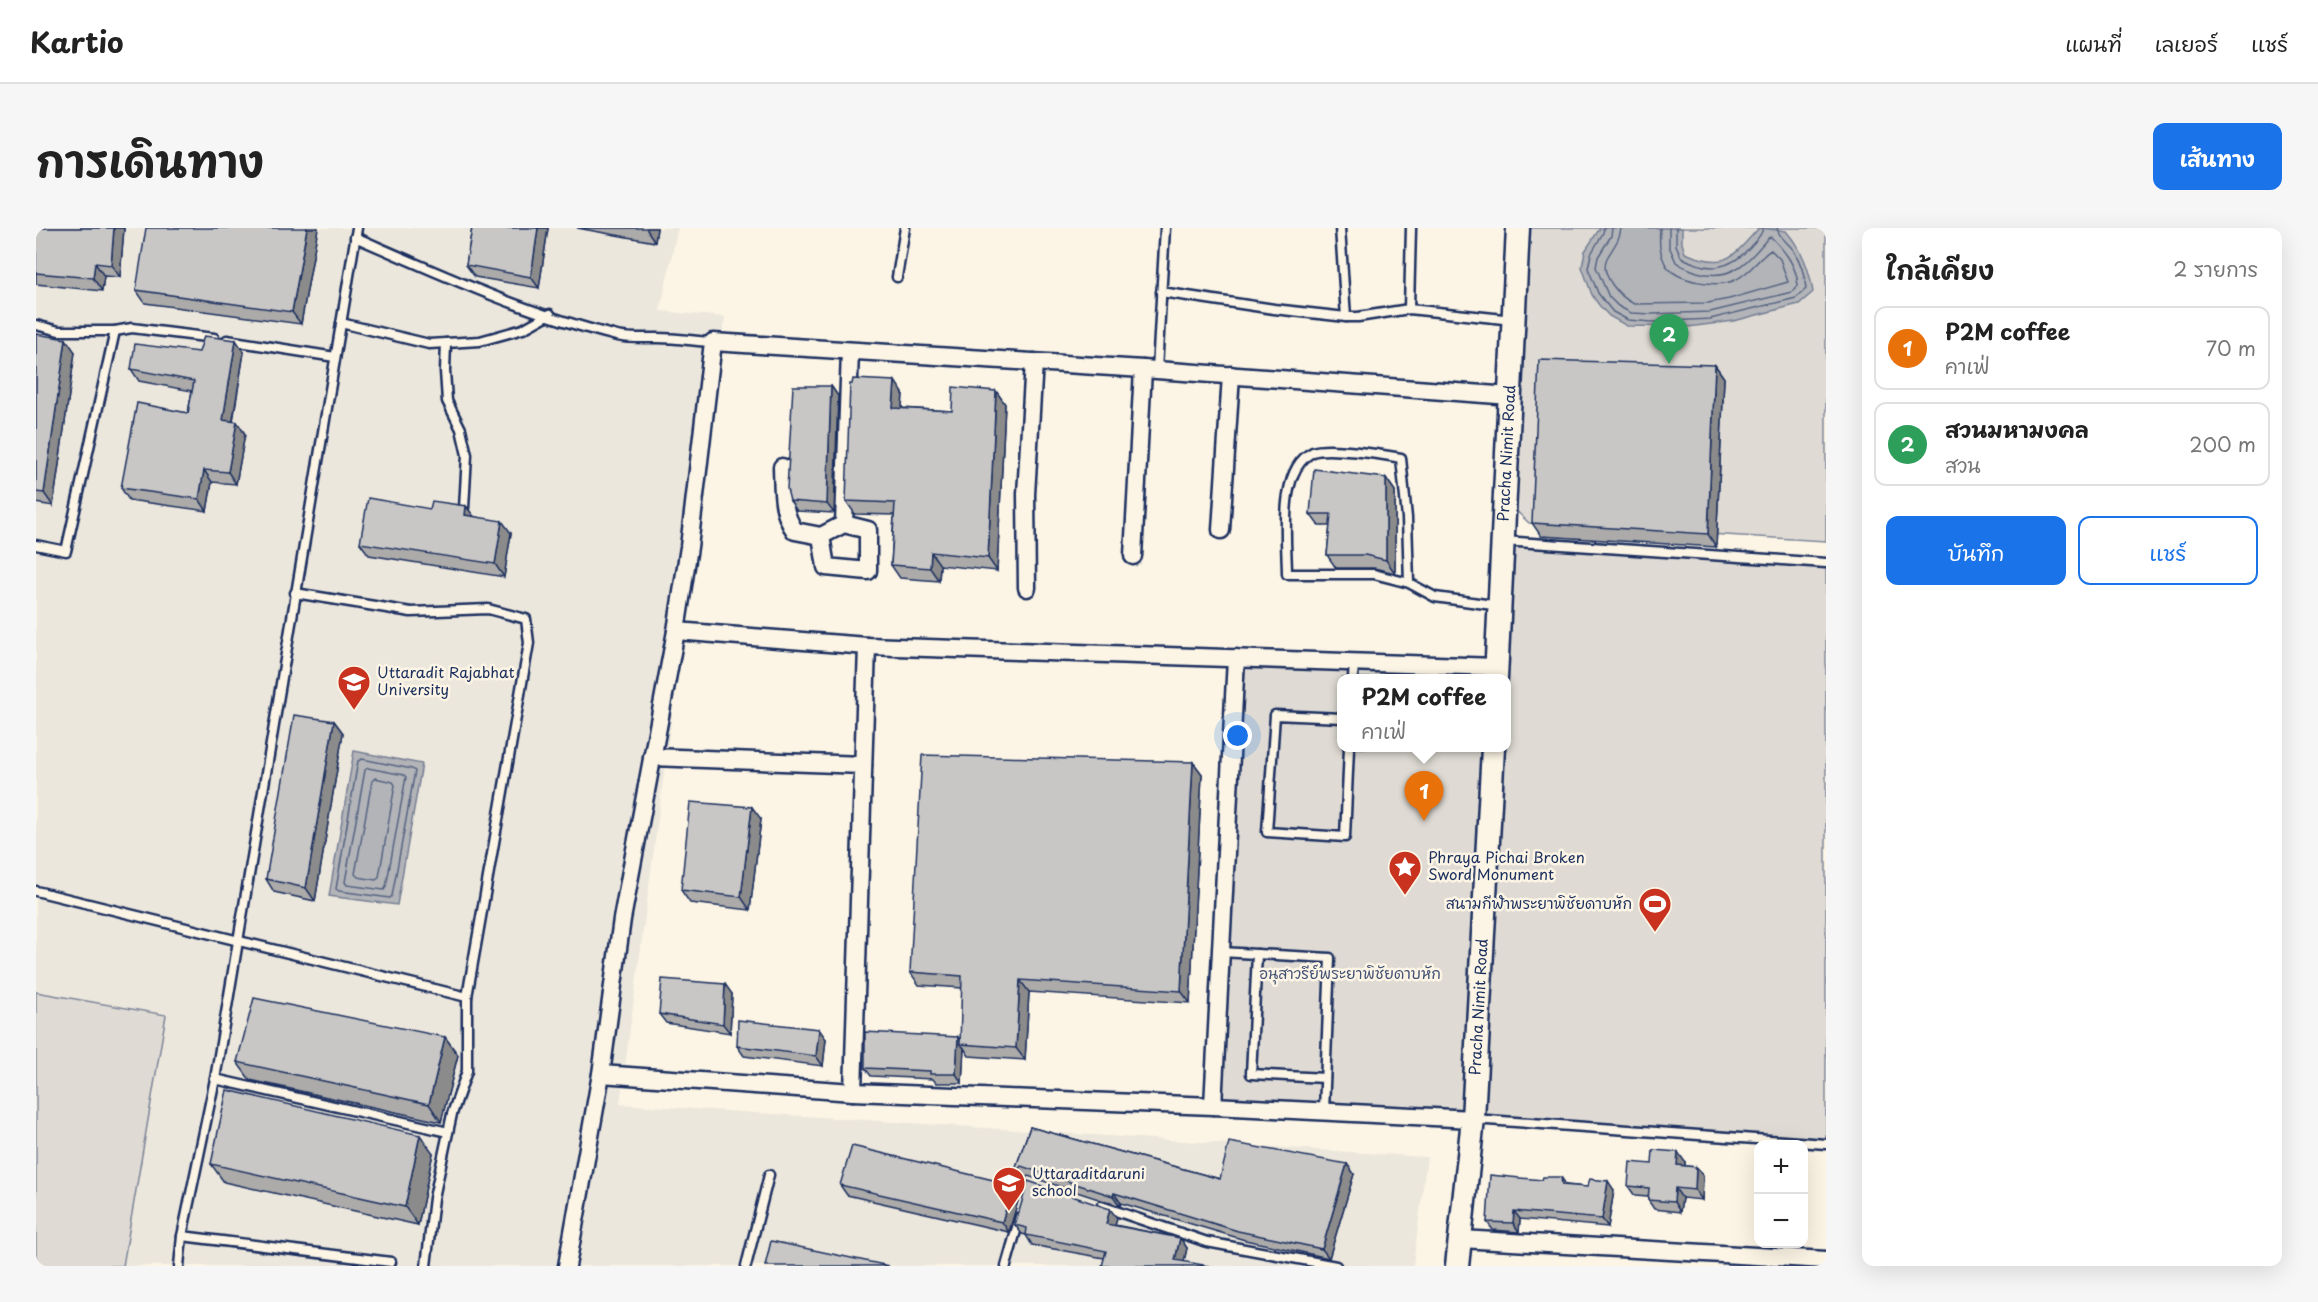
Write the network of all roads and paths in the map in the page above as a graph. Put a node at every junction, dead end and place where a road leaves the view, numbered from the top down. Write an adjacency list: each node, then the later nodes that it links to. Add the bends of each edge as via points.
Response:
1 (905, 228): 7 (lane)
2 (1165, 228): 8 (lane)
3 (1340, 228): 11 (lane)
4 (1412, 228): 9 (lane)
5 (1518, 228): 12 (main road, Pracha Nimit Road)
6 (356, 233): 10 (lane, via 468,285); 13 (lane)
7 (897, 277)
8 (1161, 292): 11 (lane); 21 (lane)
9 (1409, 309): 11 (lane); 12 (lane)
10 (550, 315): 16 (lane, via 640,340); 17 (lane, via 524,329 480,341)
11 (1346, 317)
12 (1513, 320): 23 (main road, Pracha Nimit Road)
13 (341, 323): 17 (lane, via 429,344); 19 (lane)
14 (36, 325): 15 (lane, via 59,331)
15 (115, 331): 19 (lane, via 166,331); 30 (lane, via 66,551)
16 (713, 342): 18 (street); 37 (street)
17 (446, 343): 25 (lane, via 447,401 462,429 467,455)
18 (850, 351): 20 (street); 26 (street)
19 (335, 357): 35 (lane)
20 (1034, 362): 21 (street); 34 (street, via 1026,494)
21 (1150, 369): 22 (street); 31 (street)
22 (1231, 375): 23 (street); 27 (street)
23 (1511, 396): 29 (main road, Pracha Nimit Road)
24 (782, 467): 28 (street, via 788,522 795,531)
25 (465, 508)
26 (844, 524): 28 (street); 28 (street, via 868,530 868,571 826,567)
27 (1221, 530)
28 (821, 536)
29 (1503, 541): 32 (lane); 36 (main road, Pracha Nimit Road)
30 (36, 545)
31 (1133, 556)
32 (1826, 562)
33 (1409, 583): 33 (lane, via 1374,574 1287,574 1287,495 1296,467 1314,451 1356,451 1401,458); 36 (lane, via 1435,597)
34 (1027, 588)
35 (295, 593): 48 (lane); 51 (lane, via 411,612 488,609 526,619 529,643)
36 (1500, 606): 41 (main road, Pracha Nimit Road)
37 (676, 631): 38 (street); 45 (street)
38 (867, 646): 39 (street); 46 (street)
39 (1236, 658): 40 (street); 49 (street)
40 (1353, 670): 41 (street)
41 (1497, 673)
42 (1337, 718): 43 (lane, via 1275,715 1267,832 1345,837)
43 (1349, 752)
44 (1493, 752): 58 (main road, Pracha Nimit Road)
45 (652, 758): 46 (street); 52 (street, via 622,919)
46 (863, 765): 55 (street)
47 (36, 891): 48 (lane)
48 (237, 940): 51 (lane); 54 (lane)
49 (1221, 952): 50 (lane); 56 (street)
50 (1257, 954): 53 (lane, via 1330,958); 53 (lane, via 1251,1074)
51 (467, 998): 59 (lane, via 467,1071)
52 (601, 1074): 55 (street); 70 (street)
53 (1325, 1078): 57 (lane)
54 (214, 1079): 59 (lane); 64 (lane)
55 (853, 1092): 56 (street)
56 (1213, 1106): 57 (street)
57 (1324, 1111): 58 (street)
58 (1473, 1119): 60 (lane); 65 (main road, Pracha Nimit Road)
59 (448, 1132): 69 (lane, via 434,1198)
60 (1826, 1144)
61 (769, 1175): 71 (lane)
62 (1024, 1203): 72 (lane)
63 (1096, 1205): 73 (lane, via 1207,1242)
64 (182, 1236): 67 (lane); 68 (lane)
65 (1461, 1239): 66 (street); 74 (main road, Pracha Nimit Road)
66 (1826, 1260)
67 (390, 1262)
68 (179, 1266)
69 (426, 1266)
70 (567, 1266)
71 (746, 1266)
72 (1006, 1266)
73 (1336, 1266)
74 (1457, 1266)

